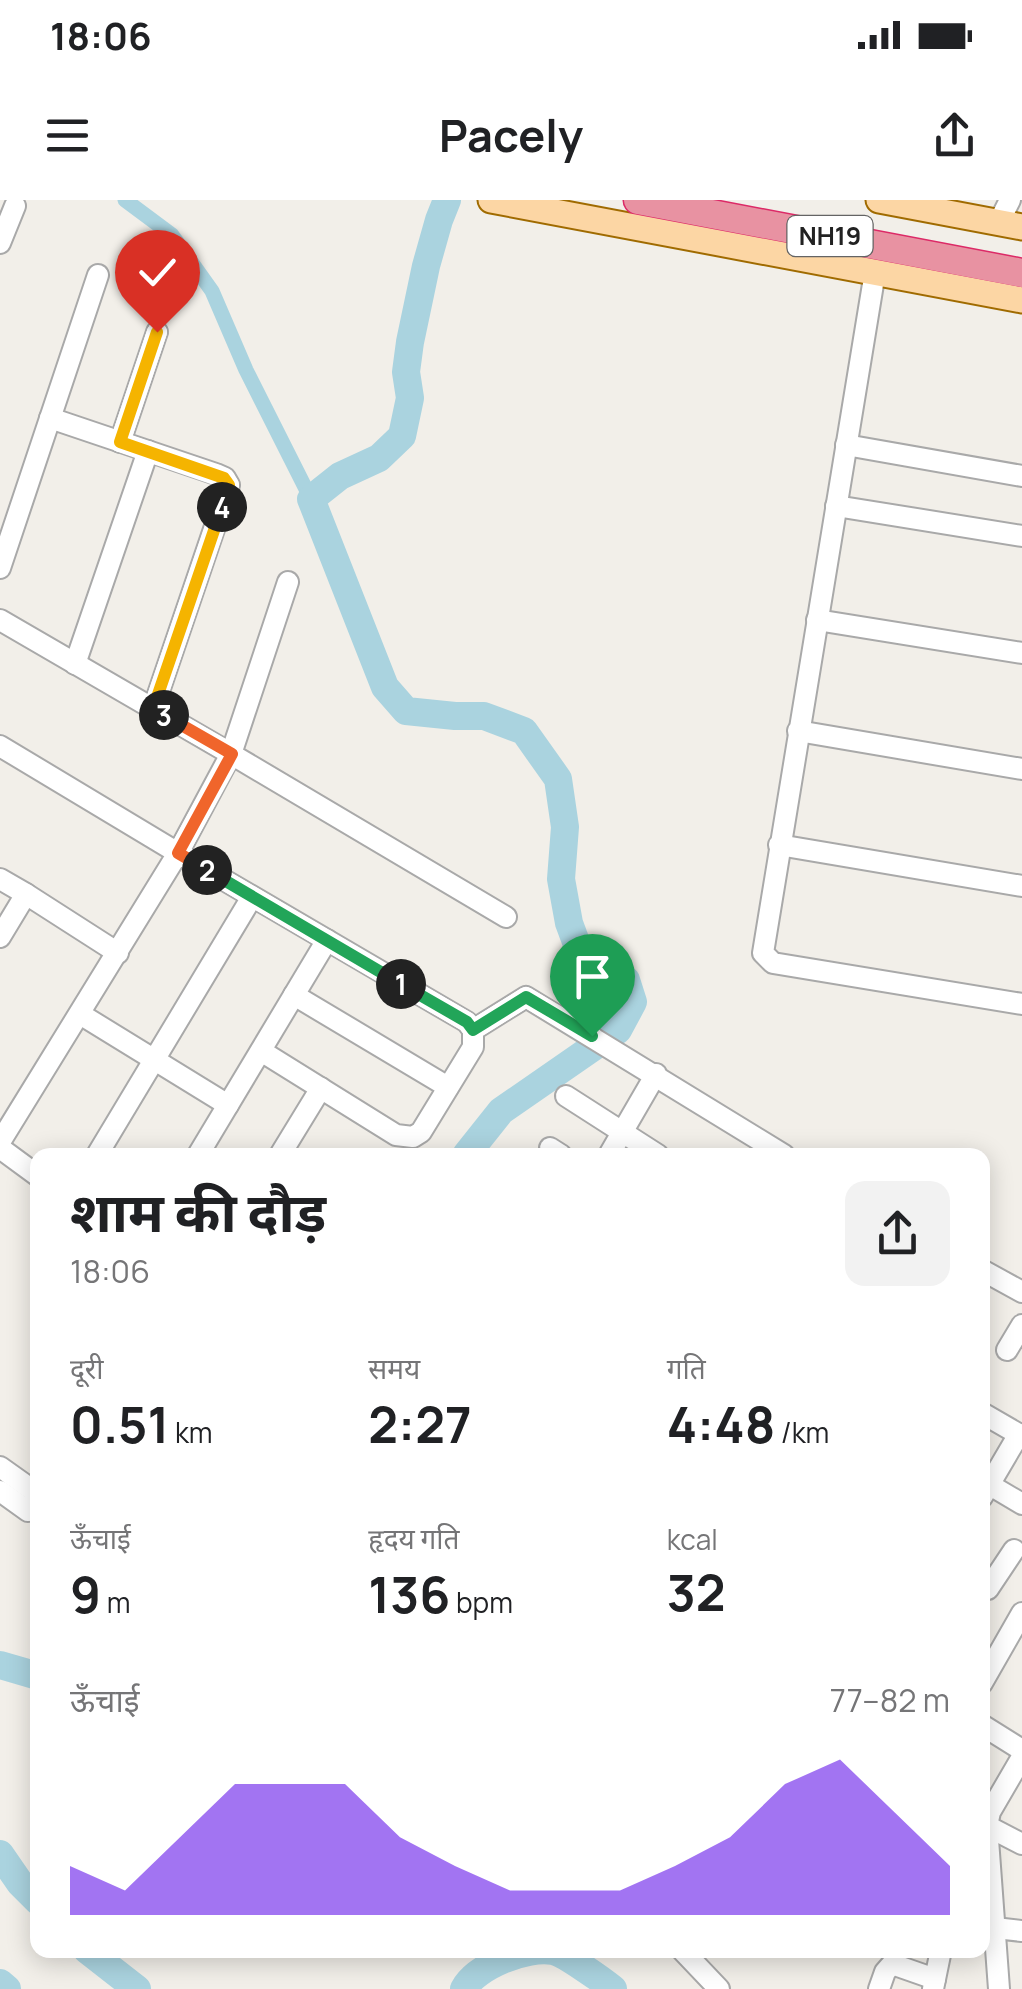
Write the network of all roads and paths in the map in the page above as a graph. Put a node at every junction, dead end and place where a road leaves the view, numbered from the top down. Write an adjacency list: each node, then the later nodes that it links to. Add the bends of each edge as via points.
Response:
1 (491, 200): 9 (main road)
2 (638, 200): 10 (highway, NH19)
3 (737, 200): 8 (highway, NH19)
4 (879, 200): 6 (main road)
5 (14, 206): 7 (street)
6 (1011, 216)
7 (0, 243)
8 (1022, 253)
9 (876, 272): 12 (main road); 16 (street)
10 (1022, 273)
11 (98, 275): 14 (street)
12 (1022, 300)
13 (157, 332): 15 (street)
14 (50, 418): 15 (street); 21 (street)
15 (120, 442): 17 (street)
16 (846, 445): 18 (street); 19 (street)
17 (148, 451): 26 (street); 27 (street, via 216,474 229,485)
18 (1022, 476)
19 (836, 506): 20 (street); 24 (street)
20 (1022, 536)
21 (0, 568)
22 (288, 582): 30 (street)
23 (0, 620): 26 (street)
24 (817, 620): 25 (street); 28 (street)
25 (1022, 653)
26 (75, 664): 27 (street)
27 (153, 709): 30 (street)
28 (798, 731): 31 (street); 32 (street)
29 (0, 746): 33 (street)
30 (232, 754): 33 (street); 38 (street)
31 (1022, 768)
32 (779, 845): 35 (street); 43 (street, via 762,946 773,963)
33 (178, 853): 37 (street); 41 (street)
34 (0, 879): 36 (street)
35 (1022, 886)
36 (26, 894): 39 (street); 41 (street)
37 (252, 896): 40 (street); 47 (street)
38 (506, 917)
39 (0, 937)
40 (327, 940): 42 (street); 45 (street)
41 (118, 953): 44 (street)
42 (294, 995): 46 (street); 49 (street)
43 (1022, 1004)
44 (80, 1014): 47 (street); 54 (street)
45 (473, 1030): 48 (street, via 526,997); 49 (street, via 472,1047)
46 (261, 1051): 50 (street); 52 (street)
47 (154, 1060): 52 (street); 55 (street)
48 (656, 1074): 53 (street); 60 (street)
49 (448, 1087): 50 (street, via 412,1137)
50 (321, 1088): 57 (street)
51 (566, 1096): 53 (street)
52 (228, 1106): 56 (street)
53 (622, 1132): 58 (street); 59 (street)
54 (0, 1145): 61 (street)
55 (101, 1148)
56 (202, 1148)
57 (284, 1148)
58 (614, 1148)
59 (647, 1148)
60 (773, 1148)
61 (30, 1169)
62 (990, 1274): 63 (street)
63 (1022, 1292)
64 (1022, 1325): 65 (street)
65 (1007, 1350)
66 (990, 1417): 67 (street)
67 (1021, 1435): 69 (street)
68 (0, 1467): 71 (street)
69 (990, 1485)
70 (0, 1490): 74 (street)
71 (30, 1490)
72 (990, 1492): 73 (street)
73 (1022, 1504)
74 (30, 1507)
75 (1019, 1547): 76 (street)
76 (990, 1582)
77 (990, 1591): 78 (street)
78 (1022, 1611): 79 (street)
79 (990, 1655)
80 (990, 1731): 81 (street)
81 (1021, 1758): 82 (street)
82 (990, 1795)
83 (990, 1828): 84 (street)
84 (1022, 1844)
85 (990, 1898): 86 (street)
86 (994, 1928): 87 (street); 93 (street)
87 (1022, 1930)
88 (690, 1958): 91 (street)
89 (939, 1958): 90 (street)
90 (934, 1984): 92 (street, via 892,1964)
91 (720, 1989)
92 (879, 1989)
93 (999, 1989)

